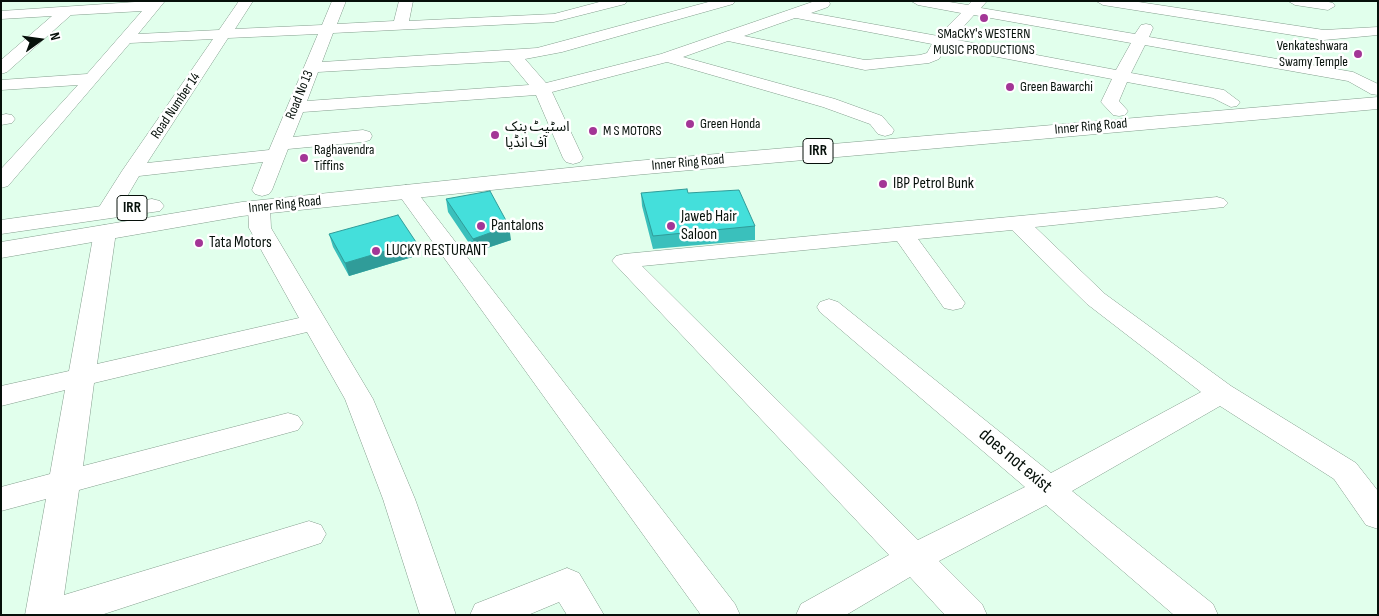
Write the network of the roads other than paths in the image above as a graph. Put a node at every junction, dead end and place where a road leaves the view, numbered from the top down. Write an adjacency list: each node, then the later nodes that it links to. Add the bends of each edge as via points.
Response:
1 (246, 1): 22 (street, Road Number 14)
2 (339, 1): 20 (street, Road No 13)
3 (406, 1): 19 (street)
4 (550, 1): 18 (street)
5 (620, 1): 18 (street)
6 (728, 1): 25 (street)
7 (822, 1): 16 (street, via 823,4)
8 (918, 1): 12 (street)
9 (1103, 1): 13 (street)
10 (1295, 1): 14 (street)
11 (156, 4): 15 (street); 24 (street)
12 (975, 6): 26 (street); 27 (street)
13 (1159, 6): 21 (street, via 1324,34); 26 (street)
14 (1328, 6)
15 (67, 11): 17 (street); 29 (street)
16 (793, 14): 23 (street); 27 (street)
17 (2, 18)
18 (554, 18): 19 (street, via 473,16); 25 (street)
19 (401, 25): 20 (street)
20 (328, 29): 22 (street); 35 (street, Road No 13)
21 (1378, 31)
22 (224, 35): 24 (street); 50 (street, Road Number 14)
23 (728, 37): 27 (street, via 865,65 929,59); 33 (street)
24 (126, 39): 38 (street)
25 (589, 39): 28 (street); 31 (street, via 556,49)
26 (1139, 40): 37 (street); 41 (street, via 1353,77)
27 (941, 42): 37 (street)
28 (605, 48)
29 (24, 49): 30 (street); 36 (street)
30 (1, 50)
31 (513, 56): 35 (street); 40 (street)
32 (621, 56): 34 (street)
33 (667, 57): 34 (street); 46 (street, via 829,102 876,120)
34 (637, 65): 40 (street)
35 (312, 68): 44 (street, Road No 13)
36 (1, 69)
37 (1121, 76): 42 (street, via 1218,94); 45 (street, via 1110,102)
38 (92, 80): 39 (street); 51 (street)
39 (1, 85)
40 (542, 89): 44 (street); 49 (street)
41 (1378, 90): 42 (highway, Inner Ring Road / IRR)
42 (1231, 102): 45 (highway, Inner Ring Road / IRR)
43 (1378, 103): 52 (highway, Inner Ring Road / IRR, via 653,166)
44 (296, 107): 48 (street, Road No 13)
45 (1119, 111): 46 (highway, Inner Ring Road / IRR)
46 (884, 130): 49 (highway, Inner Ring Road / IRR)
47 (363, 136): 48 (street)
48 (279, 149): 50 (street); 53 (street, Road No 13)
49 (573, 158): 53 (highway, Inner Ring Road / IRR, via 412,172)
50 (132, 171): 55 (street, Road Number 14)
51 (1, 182)
52 (406, 191): 53 (highway, Inner Ring Road / IRR); 78 (street)
53 (261, 198): 55 (highway, Inner Ring Road / IRR); 62 (street, via 260,228)
54 (1217, 203): 56 (street)
55 (106, 222): 57 (highway, Inner Ring Road / IRR); 59 (highway, Inner Ring Road / IRR); 63 (street)
56 (1019, 224): 58 (street); 64 (street, via 1096,299)
57 (1, 227)
58 (904, 234): 60 (street); 72 (street, via 624,261)
59 (1, 250)
60 (953, 303)
61 (829, 307): 68 (street, does not exist)
62 (316, 322): 63 (street); 75 (street, via 359,399 399,499)
63 (81, 377): 65 (street); 67 (street)
64 (1221, 393): 68 (street); 70 (street, via 1344,471)
65 (1, 396)
66 (288, 423): 67 (street)
67 (65, 482): 69 (street); 73 (street)
68 (1049, 490): 72 (street); 81 (street, does not exist)
69 (1, 499)
70 (1378, 516)
71 (309, 534): 74 (street)
72 (913, 558): 79 (street); 80 (street)
73 (43, 615)
74 (51, 615)
75 (438, 615)
76 (488, 615): 77 (street, via 567,582)
77 (586, 615)
78 (722, 615)
79 (814, 615)
80 (969, 615)
81 (1200, 615)

